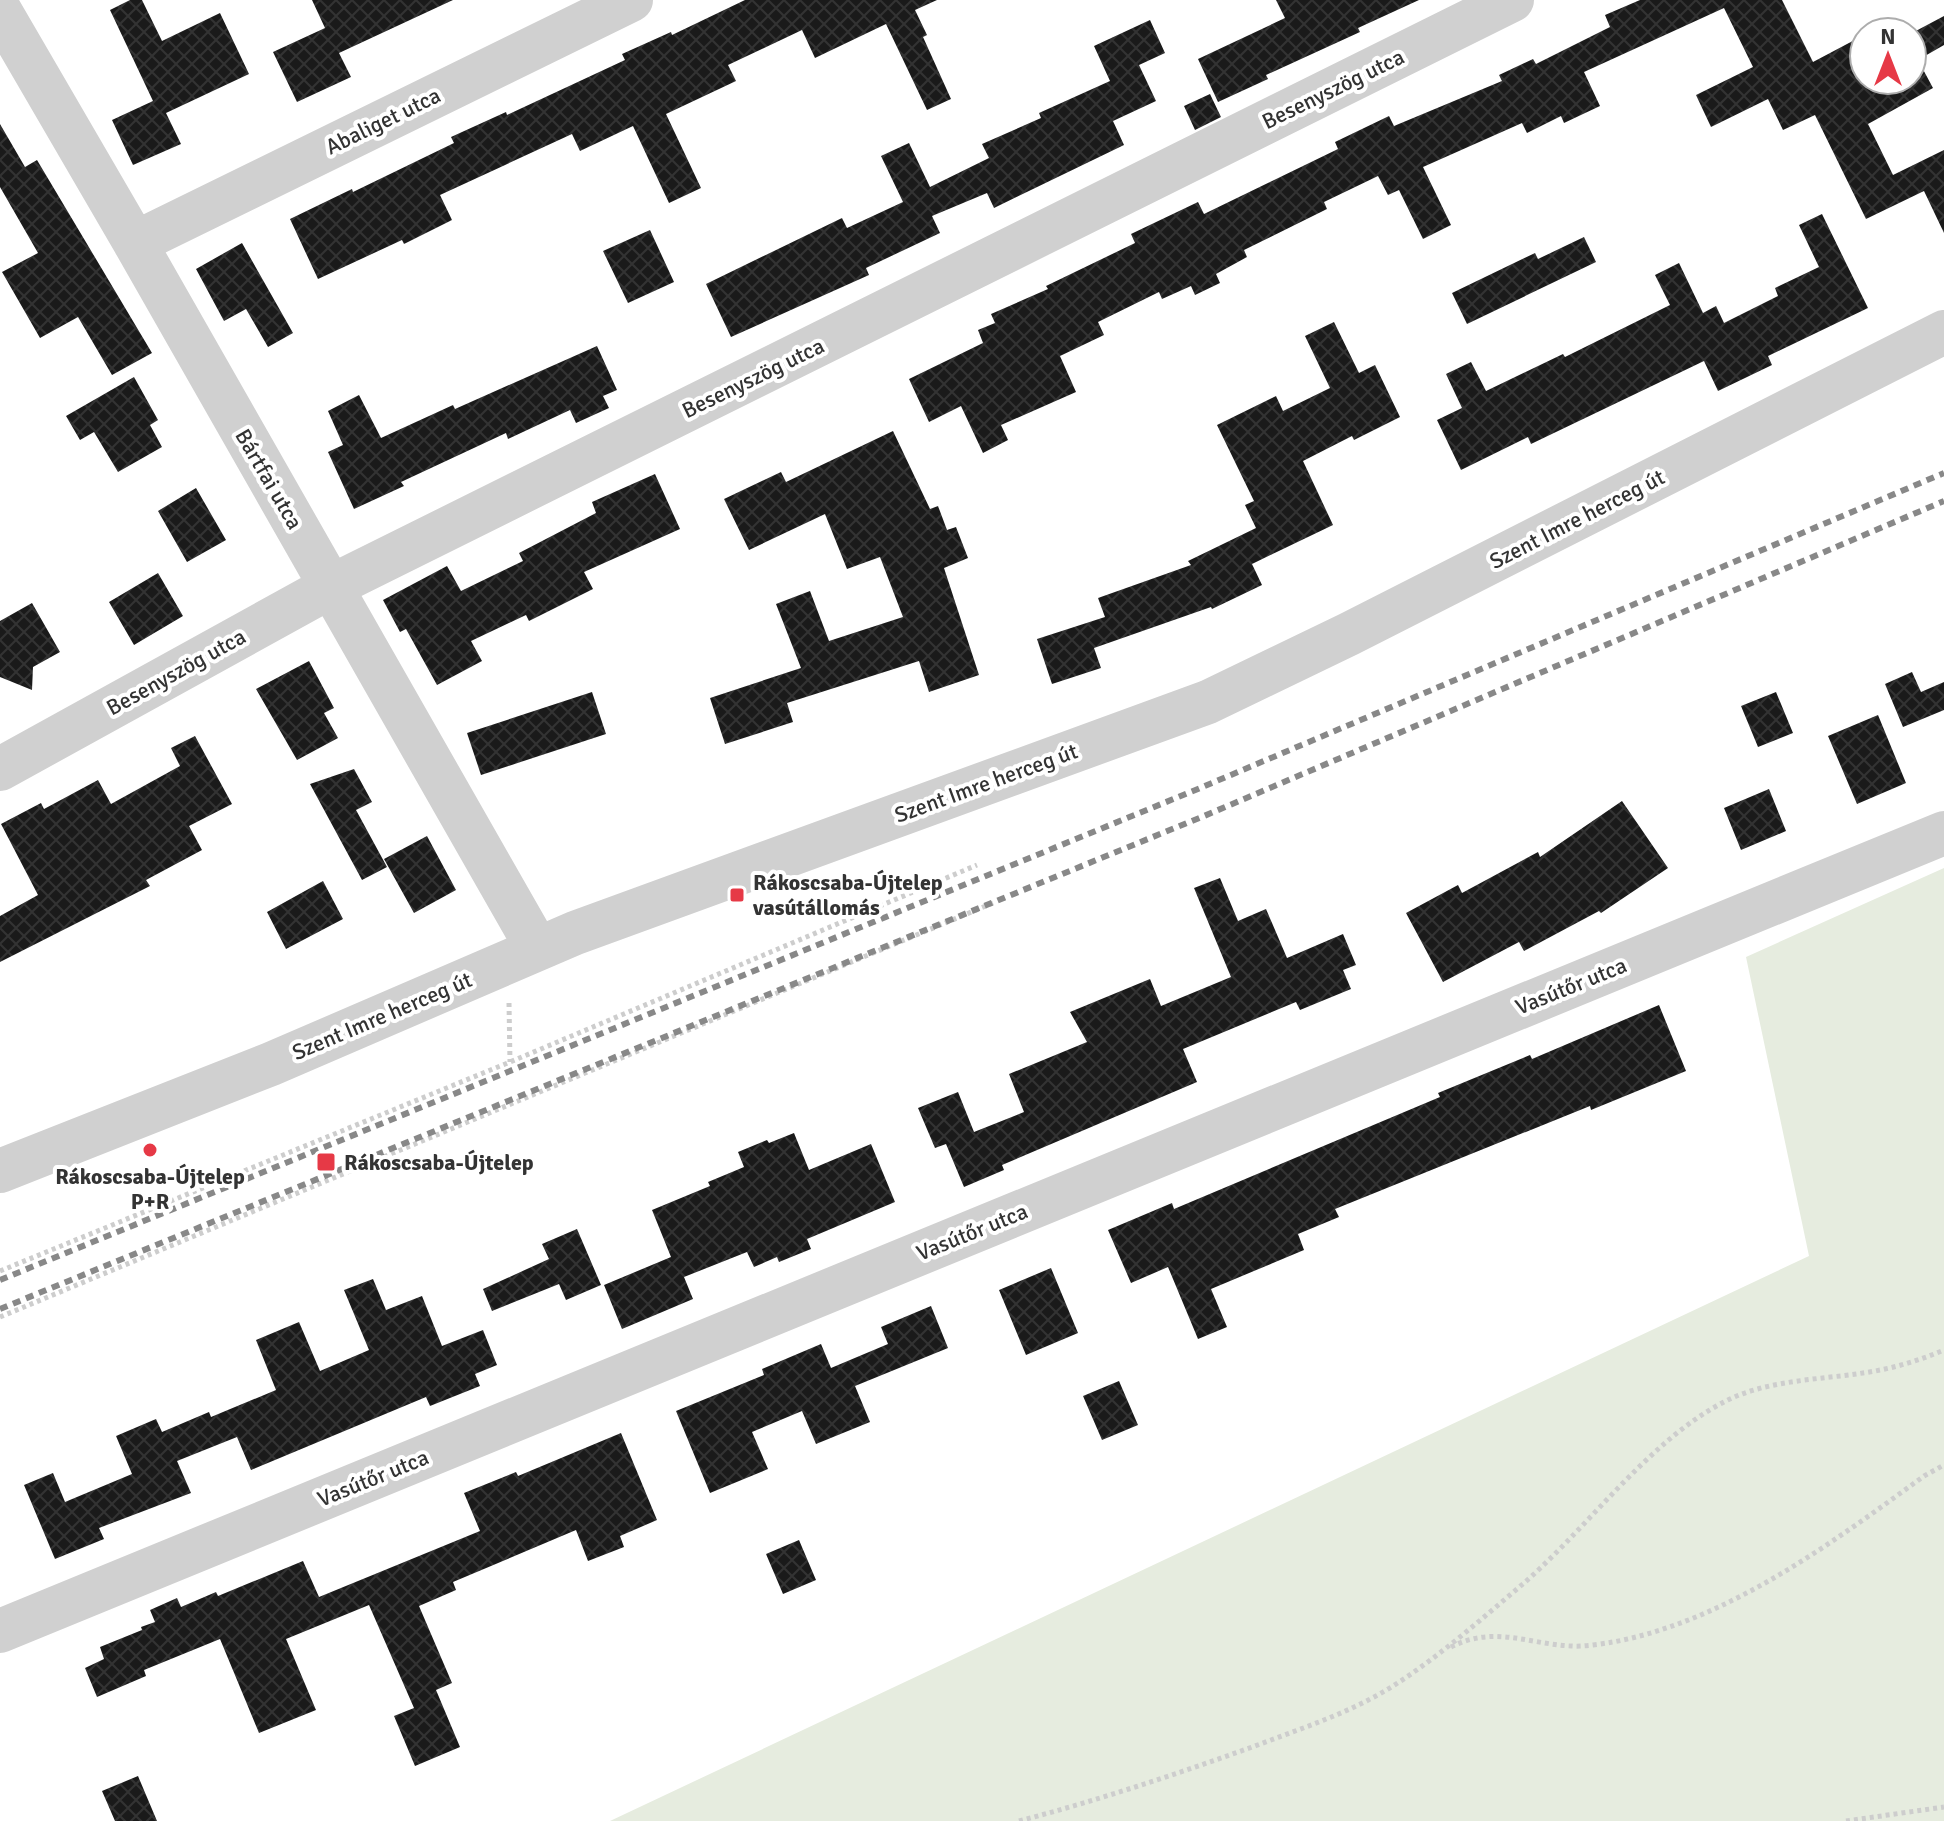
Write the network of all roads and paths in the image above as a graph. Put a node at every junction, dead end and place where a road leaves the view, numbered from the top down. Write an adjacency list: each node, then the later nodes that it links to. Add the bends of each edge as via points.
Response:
1 (631, 0): 4 (street, Abaliget utca)
2 (1512, 0): 6 (street, Besenyszög utca)
3 (0, 11): 4 (street, Bártfai utca)
4 (135, 243): 6 (street, Bártfai utca)
5 (1944, 332): 11 (street, Szent Imre herceg út, via 1208,702)
6 (330, 587): 7 (street, Besenyszög utca); 11 (street, Bártfai utca)
7 (0, 769)
8 (1944, 833): 17 (street, Vasútőr utca)
9 (977, 865): 13 (path)
10 (993, 903): 14 (path)
11 (537, 948): 12 (street, Szent Imre herceg út, via 271,1064)
12 (0, 1171)
13 (0, 1271)
14 (0, 1317)
15 (1944, 1350): 18 (path, via 1900,1366 1748,1393 1703,1414 1639,1468 1520,1587)
16 (1944, 1465): 18 (path, via 1803,1559 1693,1619 1611,1642 1571,1647 1491,1637)
17 (0, 1631)
18 (1443, 1651): 20 (path, via 1391,1687 1318,1723)
19 (1944, 1807): 21 (path)
20 (1019, 1821)
21 (1846, 1821)

